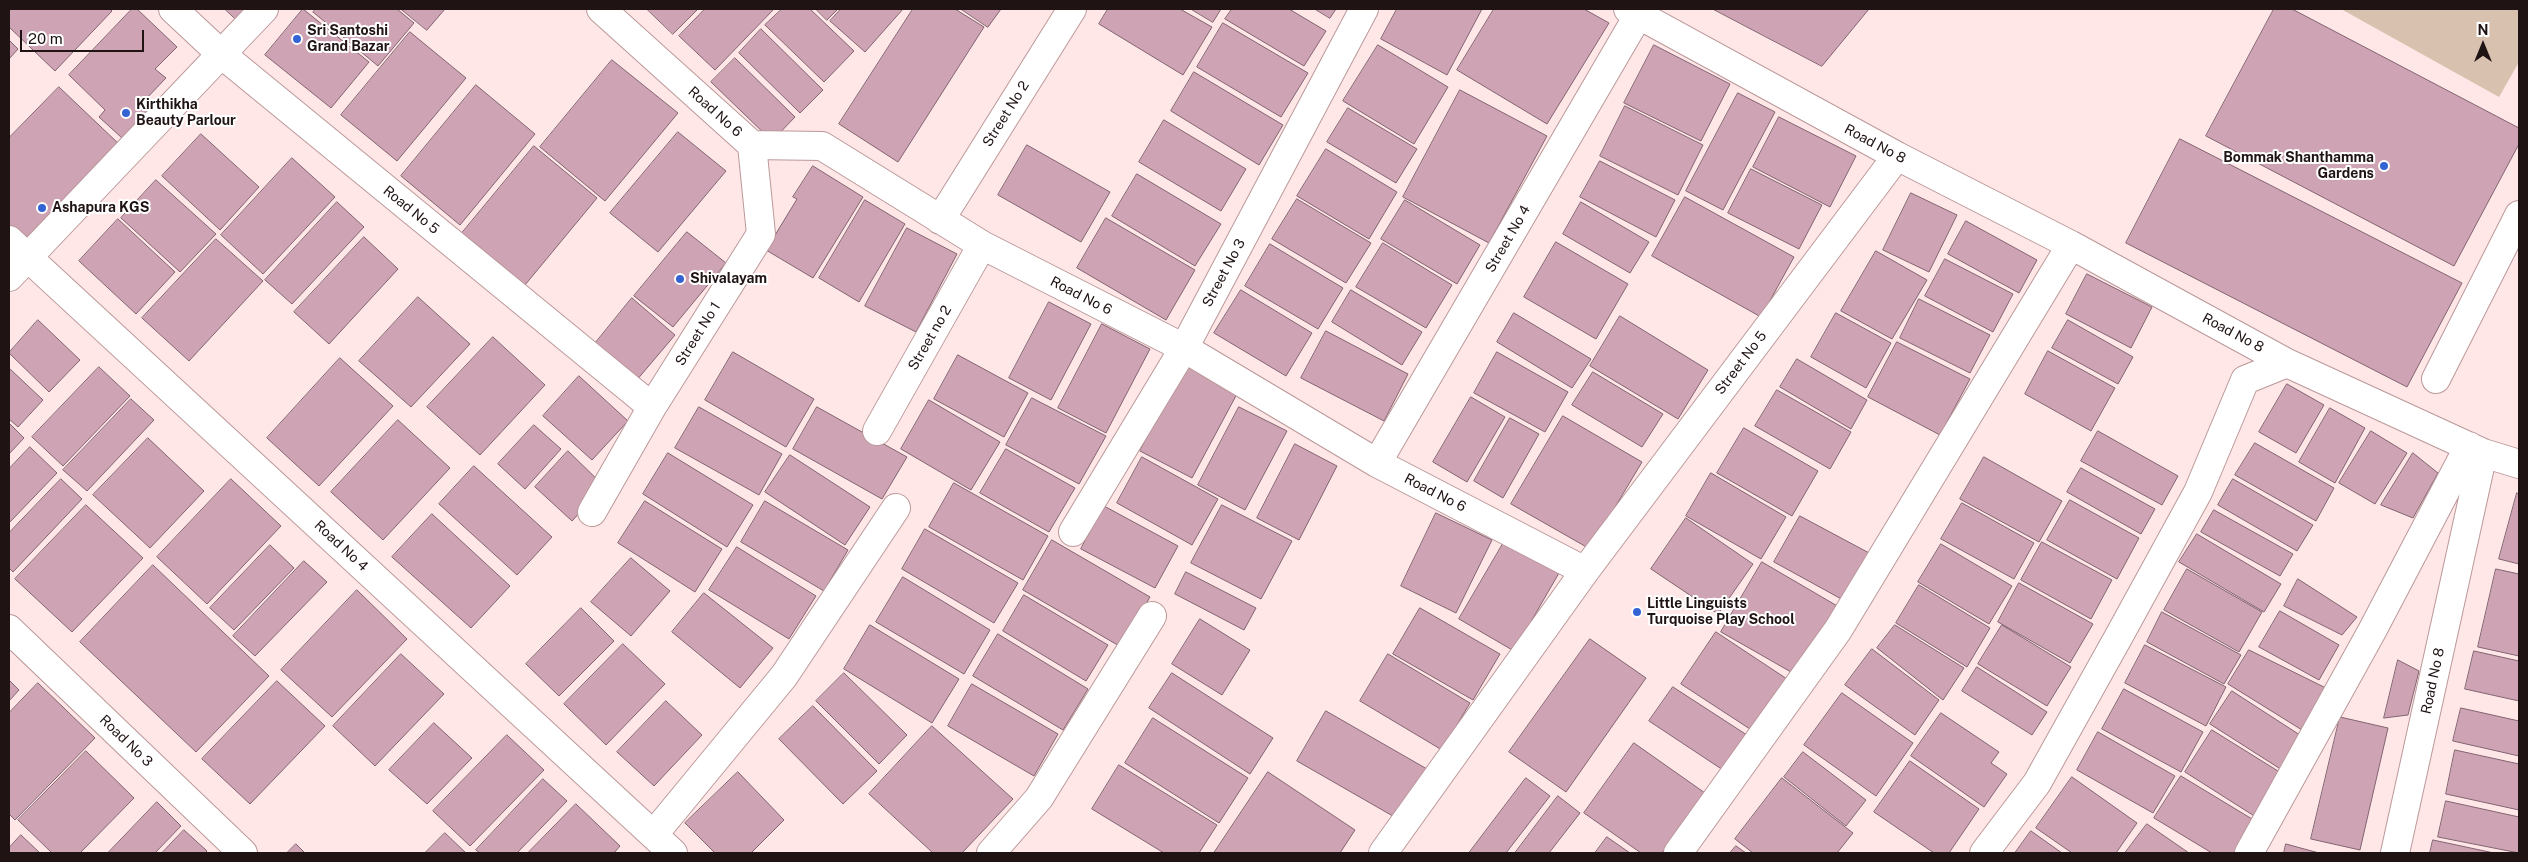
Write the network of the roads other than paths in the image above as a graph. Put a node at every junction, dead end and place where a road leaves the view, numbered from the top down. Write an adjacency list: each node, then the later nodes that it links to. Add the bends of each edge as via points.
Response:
1 (173, 9): 7 (street, Road No 5)
2 (264, 9): 7 (street)
3 (601, 9): 8 (street, Road No 6)
4 (1072, 9): 11 (street, Street No 2)
5 (1364, 9): 15 (street, Street No 3)
6 (1634, 12): 9 (street, Road No 8); 21 (street, Street No 4)
7 (220, 54): 14 (street); 18 (street, Road No 5)
8 (752, 145): 11 (street, Road No 6, via 822,146); 18 (street, Street No 1, via 761,234)
9 (1897, 156): 13 (street, Road No 8); 26 (street, Street No 5)
10 (2519, 214): 17 (street)
11 (940, 220): 12 (street, Road No 6)
12 (982, 246): 15 (street, Road No 6); 19 (street, Street no 2)
13 (2071, 246): 16 (street, Road No 8); 34 (street, via 1838,630)
14 (15, 259): 29 (street, Road No 4)
15 (1184, 348): 21 (street, Road No 6); 25 (street, Street No 3)
16 (2288, 363): 20 (street, Road No 8); 35 (street, via 2245,380 2198,492 2109,654 2037,783)
17 (2436, 378)
18 (652, 407): 24 (street, Street No 1)
19 (877, 431)
20 (2476, 450): 22 (street); 36 (street); 37 (street, Road No 8)
21 (1377, 463): 26 (street, Road No 6)
22 (2519, 464)
23 (896, 508): 29 (street, via 784,676)
24 (592, 512)
25 (1073, 532)
26 (1585, 571): 33 (street, Street No 5)
27 (1152, 616): 32 (street, via 1039,798)
28 (9, 629): 30 (street, Road No 3)
29 (654, 834): 31 (street, Road No 4)
30 (243, 853)
31 (673, 853)
32 (991, 853)
33 (1383, 853)
34 (1678, 853)
35 (1984, 853)
36 (2249, 853)
37 (2395, 853)

